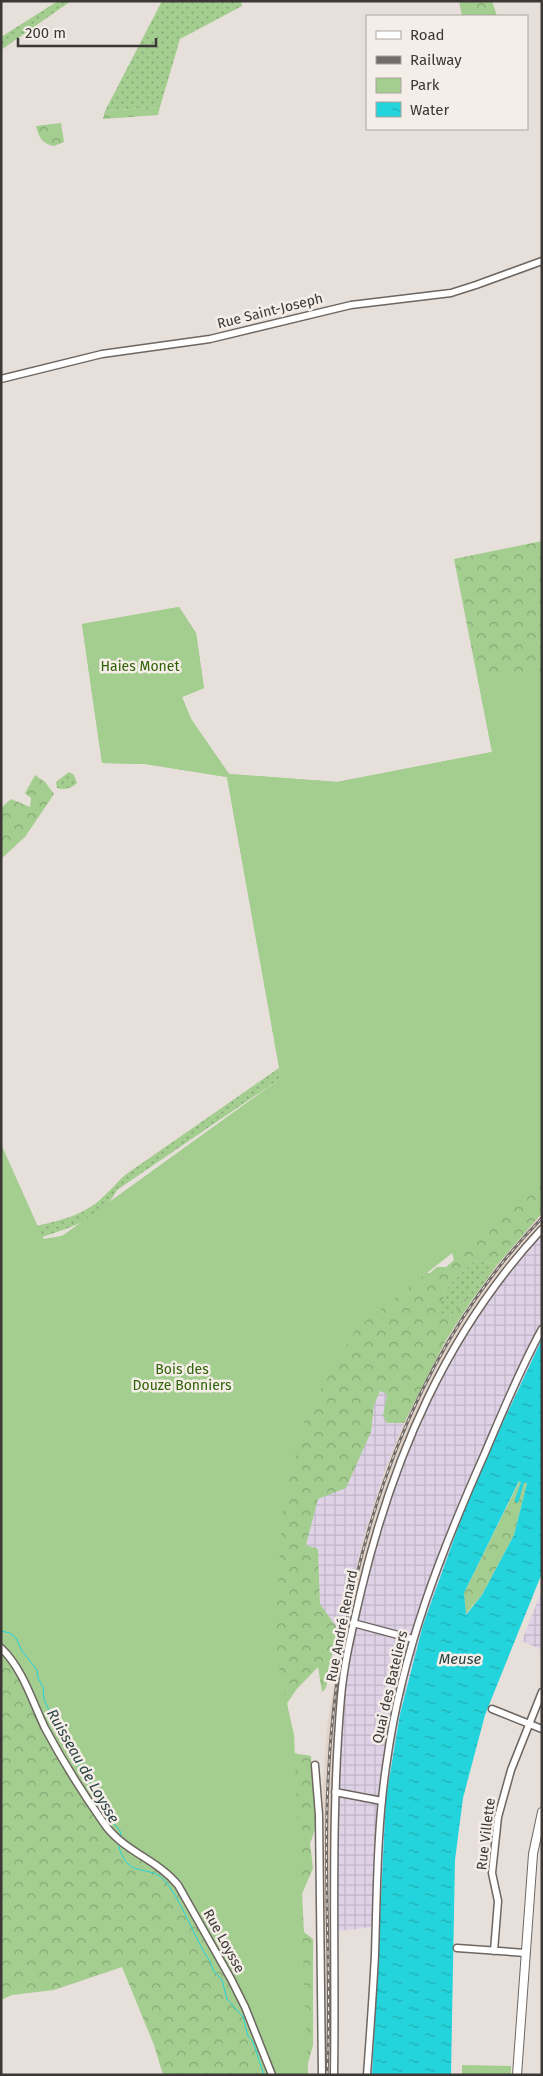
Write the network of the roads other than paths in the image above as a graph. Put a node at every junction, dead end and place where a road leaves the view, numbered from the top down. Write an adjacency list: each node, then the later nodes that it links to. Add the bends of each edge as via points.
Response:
1 (542, 261): 2 (street, Rue Saint-Joseph, via 451,293 351,305 210,339 102,354)
2 (1, 379)
3 (542, 1229): 5 (street, Rue André Renard, via 484,1301 437,1376 392,1487 371,1549)
4 (542, 1329): 6 (street, Quai des Bateliers, via 453,1528)
5 (353, 1623): 6 (street); 13 (street, Rue André Renard, via 341,1694)
6 (413, 1640): 14 (street, Quai des Bateliers, via 398,1700)
7 (1, 1648): 19 (street, Rue Loysse, via 14,1663 46,1729 103,1823 122,1843 167,1872 178,1885 231,1979)
8 (542, 1692): 10 (street, Rue Villette)
9 (492, 1709): 10 (street)
10 (529, 1723): 11 (street); 17 (street, Rue Villette, via 504,1790 498,1817 492,1873 498,1901)
11 (542, 1729)
12 (315, 1765): 20 (street, via 319,1815)
13 (335, 1792): 14 (street); 21 (street, Rue André Renard)
14 (382, 1801): 22 (street, Quai des Bateliers)
15 (542, 1812): 18 (main road, via 533,1854)
16 (457, 1948): 17 (street)
17 (494, 1951): 18 (street)
18 (526, 1953): 23 (main road)
19 (272, 2075)
20 (322, 2075)
21 (334, 2075)
22 (367, 2075)
23 (517, 2075)

